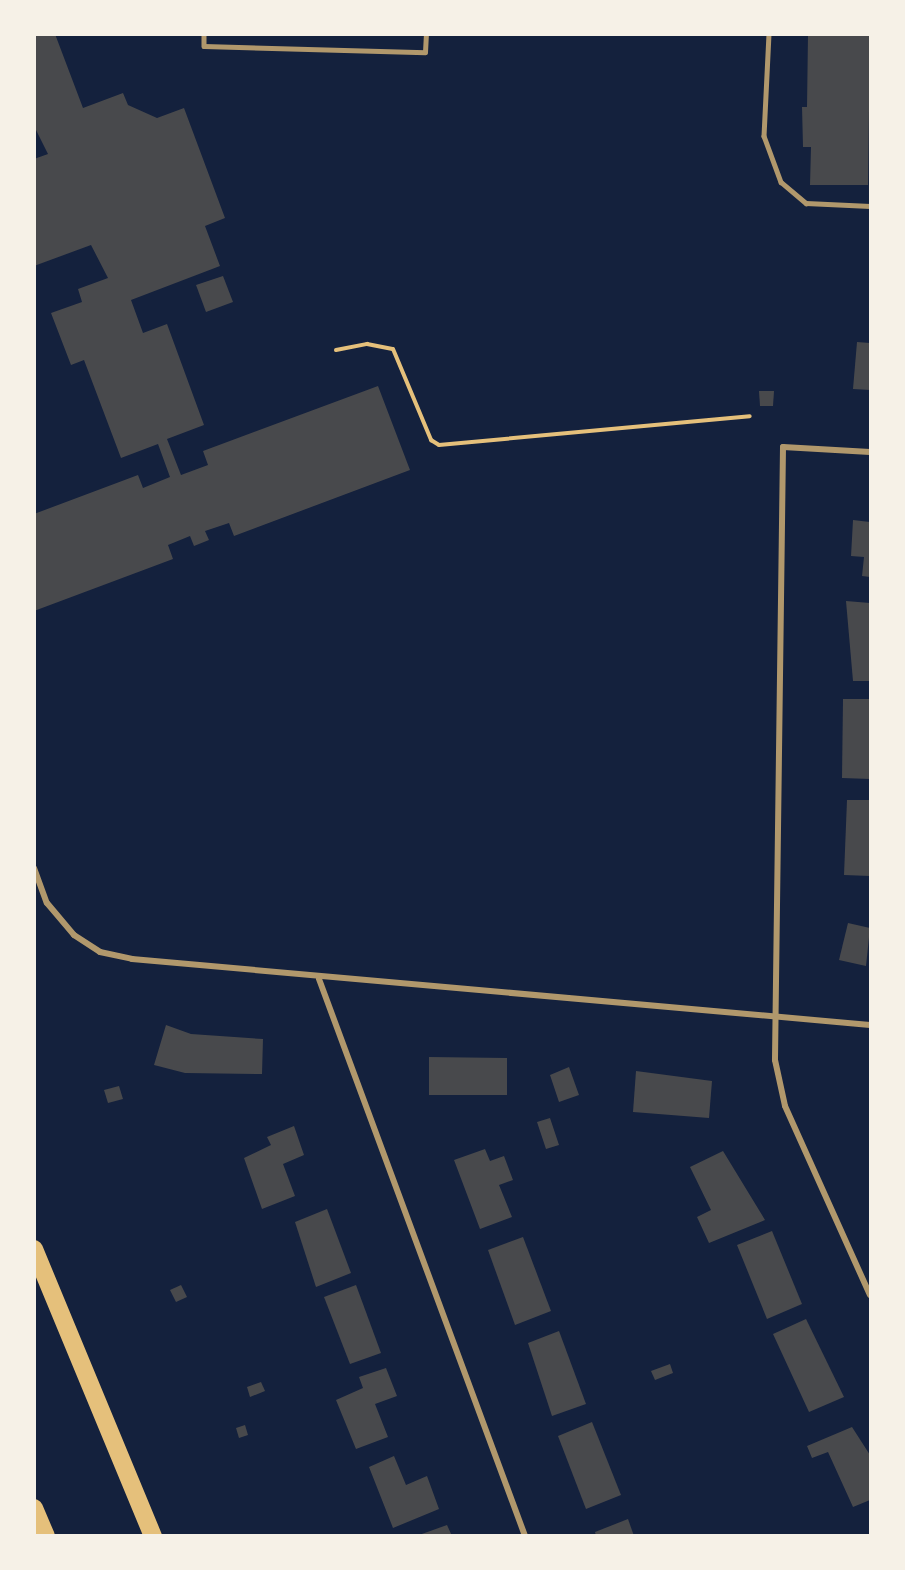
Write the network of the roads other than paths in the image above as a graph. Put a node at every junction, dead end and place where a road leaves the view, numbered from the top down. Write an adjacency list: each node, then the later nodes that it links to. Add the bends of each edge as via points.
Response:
1 (204, 34): 2 (lane, via 204,46 425,52)
2 (426, 34)
3 (770, 34): 4 (lane, via 764,136 781,182 806,203)
4 (870, 206)
5 (870, 452): 8 (street, via 790,444 783,447)
6 (35, 869): 7 (street, via 59,920 100,952)
7 (318, 979): 8 (street); 15 (street)
8 (775, 1013): 9 (street); 11 (street, via 775,1060 785,1106)
9 (870, 1025)
10 (34, 1249): 14 (highway)
11 (870, 1295)
12 (34, 1508): 13 (highway)
13 (46, 1536)
14 (153, 1536)
15 (525, 1536)

